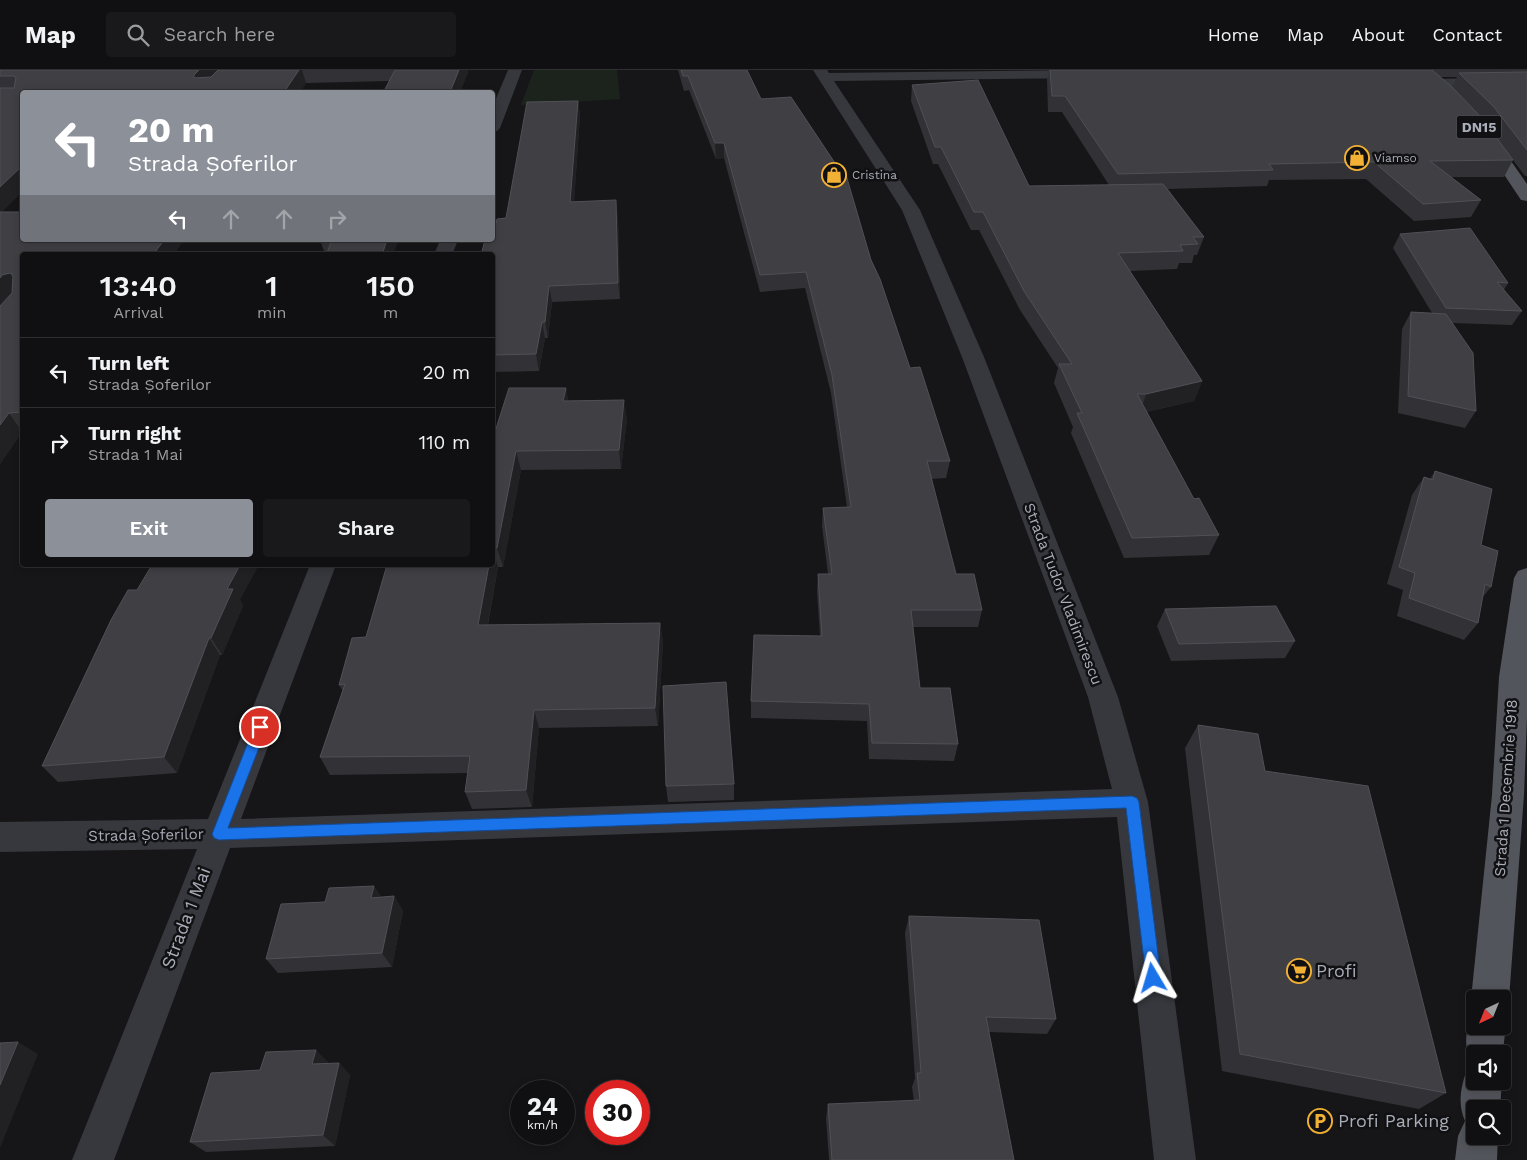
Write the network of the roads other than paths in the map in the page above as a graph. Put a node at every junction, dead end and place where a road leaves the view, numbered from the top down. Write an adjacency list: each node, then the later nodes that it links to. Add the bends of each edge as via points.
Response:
1 (515, 70): 7 (street)
2 (823, 74): 3 (street); 12 (street, Strada Tudor Vladimirescu, via 911,210 973,358 1103,697)
3 (1096, 74)
4 (1429, 78): 5 (street); 6 (main road, DN15)
5 (1527, 82)
6 (1449, 96)
7 (495, 120)
8 (1478, 126): 9 (main road, DN15)
9 (1527, 196)
10 (322, 567): 13 (street, Strada 1 Mai)
11 (1526, 598): 15 (main road, Strada 1 Decembrie 1918, via 1511,708 1508,795)
12 (1132, 802): 13 (street, Strada Șoferilor); 18 (street, Strada Tudor Vladimirescu)
13 (219, 834): 14 (street, Strada Șoferilor); 17 (street, Strada 1 Mai)
14 (0, 837)
15 (1491, 990)
16 (1477, 1145): 19 (main road)
17 (93, 1160)
18 (1175, 1160)
19 (1476, 1160)

